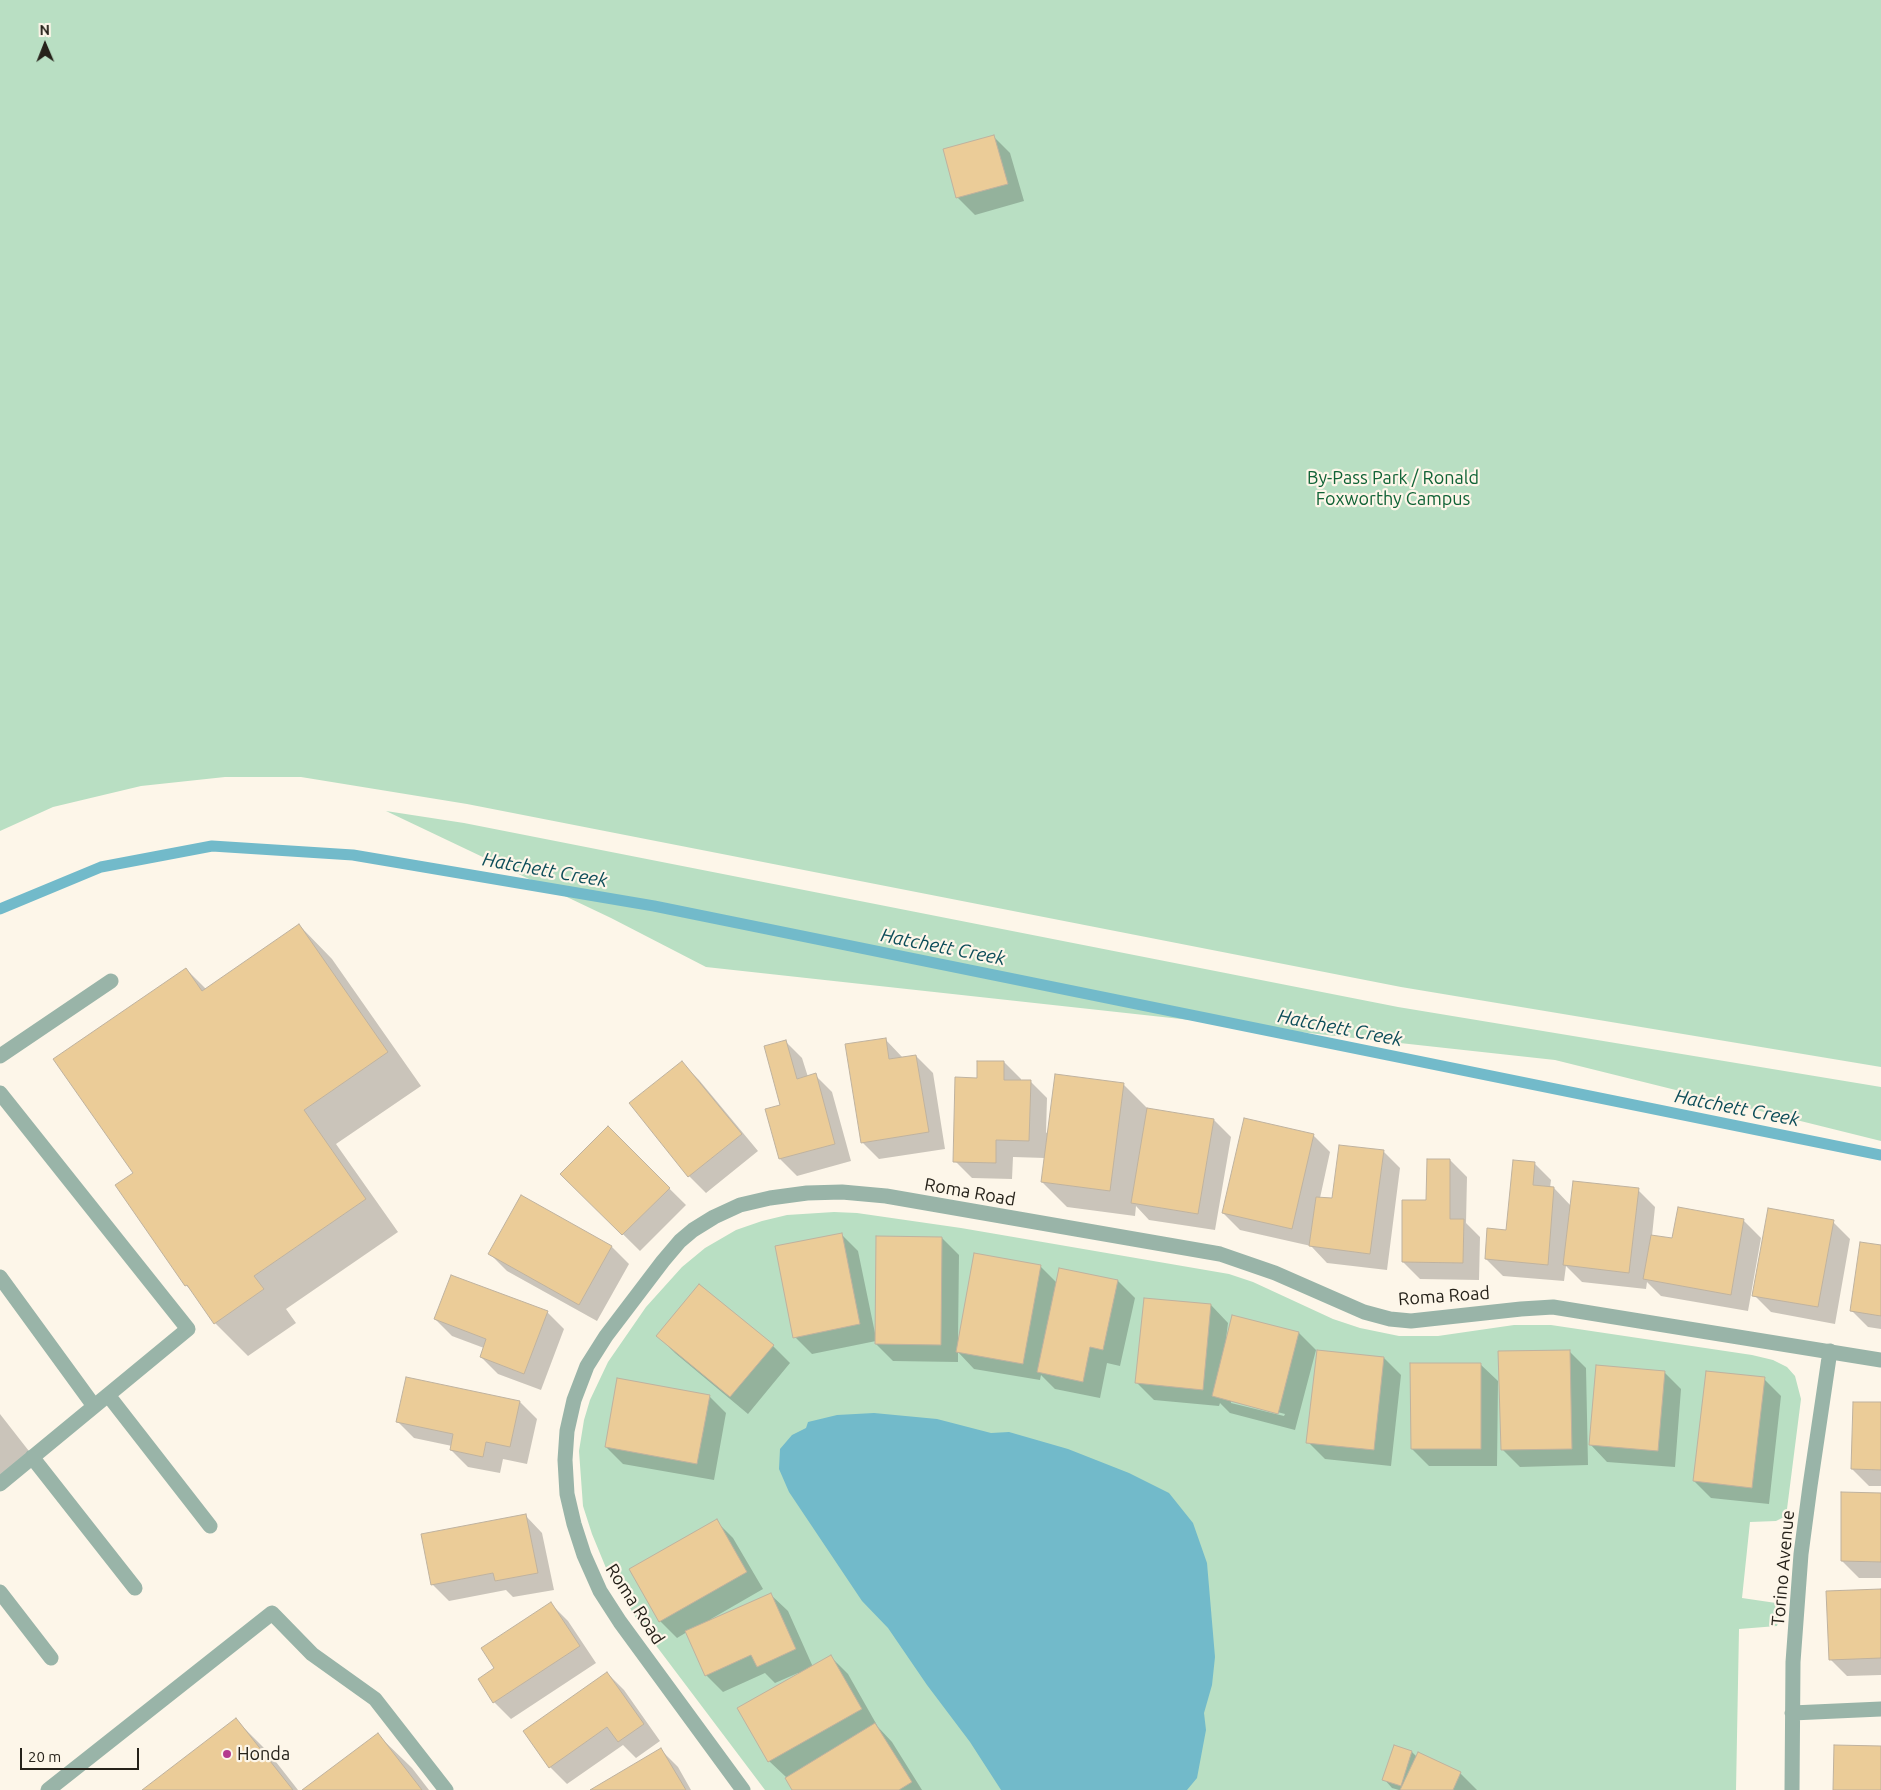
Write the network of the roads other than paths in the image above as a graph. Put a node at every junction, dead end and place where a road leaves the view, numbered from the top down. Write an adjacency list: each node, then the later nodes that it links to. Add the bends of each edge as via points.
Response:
1 (110, 981): 2 (street)
2 (0, 1056)
3 (0, 1093): 7 (street, via 188,1329)
4 (0, 1277): 8 (street)
5 (1830, 1351): 6 (street, Roma Road); 16 (street, Torino Avenue, via 1802,1554); 19 (street, Roma Road, via 1553,1307 1411,1321 1390,1319 1364,1312 1275,1273 1220,1254 886,1196 807,1193 740,1205 714,1217 680,1241 606,1336 587,1366 574,1400 565,1460 567,1494 574,1524 600,1591)
6 (1881, 1360)
7 (108, 1394): 8 (street); 11 (street)
8 (94, 1406): 9 (street)
9 (32, 1457): 10 (street); 12 (street)
10 (0, 1484)
11 (210, 1526)
12 (135, 1588)
13 (0, 1592): 14 (street)
14 (51, 1658)
15 (1881, 1709): 16 (street)
16 (1792, 1713): 20 (street, Torino Avenue)
17 (48, 1790): 18 (street, via 272,1613 312,1654 376,1700)
18 (446, 1790)
19 (744, 1790)
20 (1792, 1790)

